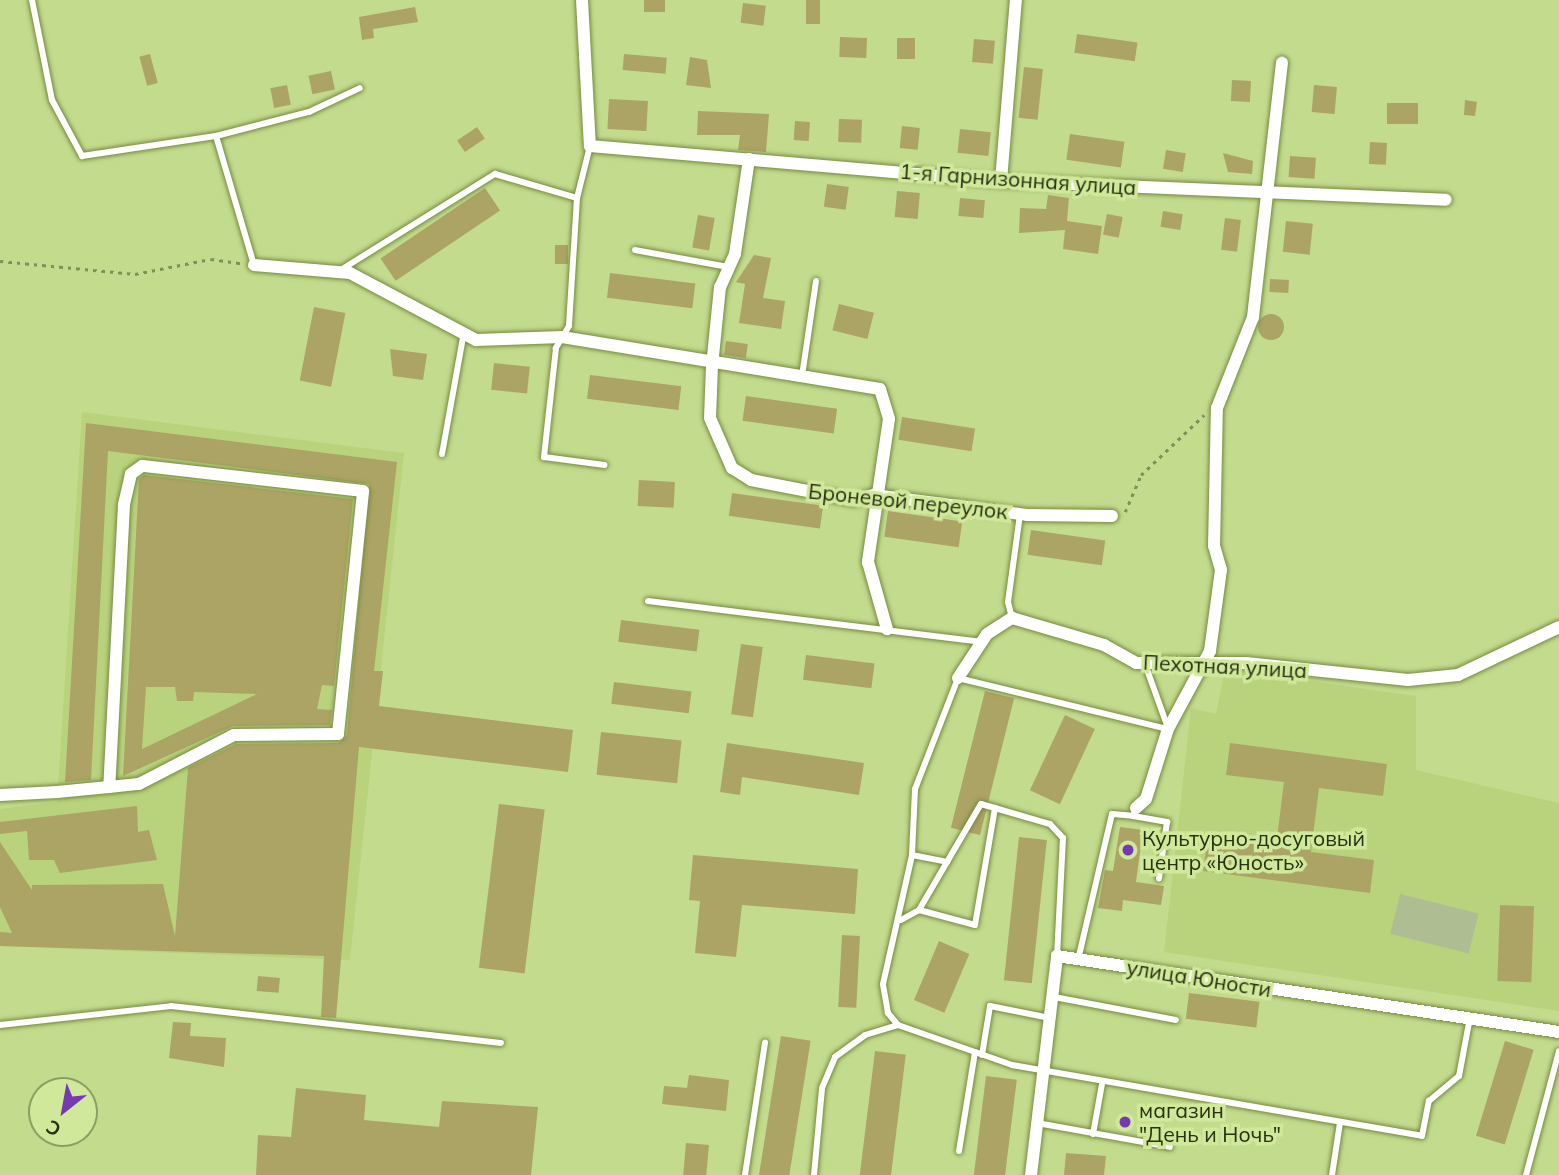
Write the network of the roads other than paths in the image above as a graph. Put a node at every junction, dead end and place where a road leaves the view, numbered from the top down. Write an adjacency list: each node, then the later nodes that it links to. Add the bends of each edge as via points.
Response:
1 (32, 0): 6 (lane, via 52,100 82,156)
2 (582, 0): 7 (street)
3 (1016, 0): 9 (street)
4 (1282, 63): 10 (street)
5 (360, 88): 6 (lane, via 309,112)
6 (216, 135): 14 (lane)
7 (590, 146): 8 (street, 1-я Гарнизонная улица); 11 (lane)
8 (749, 159): 9 (street, 1-я Гарнизонная улица); 15 (street, Броневой переулок)
9 (1001, 181): 10 (street, 1-я Гарнизонная улица)
10 (1268, 192): 12 (street, 1-я Гарнизонная улица); 32 (street, via 1253,317 1217,408 1214,546 1221,570)
11 (577, 198): 16 (lane, via 495,174); 19 (lane, via 569,326)
12 (1446, 200)
13 (635, 250): 15 (lane)
14 (254, 265): 16 (street)
15 (729, 267): 20 (street, Броневой переулок, via 720,287)
16 (337, 272): 18 (street, via 406,298)
17 (816, 281): 21 (lane)
18 (463, 337): 19 (street); 22 (lane)
19 (562, 337): 20 (street); 23 (lane, via 544,457)
20 (712, 366): 21 (street); 24 (street, Броневой переулок, via 710,418 732,468 751,480 842,497)
21 (802, 376): 24 (street, via 861,383 880,389 889,402)
22 (442, 454)
23 (604, 466)
24 (874, 495): 25 (street, Броневой переулок); 30 (street, via 867,562)
25 (1020, 514): 26 (street, Броневой переулок); 28 (lane, via 1008,602)
26 (1111, 516)
27 (648, 601): 30 (lane)
28 (1012, 618): 31 (street); 33 (street, Пехотная улица)
29 (1559, 627): 32 (street, Пехотная улица, via 1458,675 1408,680)
30 (887, 629): 31 (lane)
31 (982, 642): 34 (street)
32 (1205, 661): 33 (street, Пехотная улица, via 1177,668); 35 (street)
33 (1145, 664): 35 (lane)
34 (958, 678): 35 (lane); 40 (lane, via 915,789)
35 (1168, 730): 39 (street, via 1146,799)
36 (109, 787): 36 (street, via 124,505 131,474 142,466 363,491 338,734 234,736 139,784); 37 (street)
37 (0, 795)
38 (995, 808): 41 (lane, via 981,803); 43 (lane, via 975,925); 45 (lane, via 1050,824 1063,838)
39 (1135, 812): 42 (lane, via 1167,822); 46 (lane, via 1112,814)
40 (912, 855): 41 (lane); 44 (lane)
41 (947, 862): 43 (lane)
42 (1159, 878)
43 (919, 910): 44 (lane)
44 (901, 920): 52 (lane, via 883,985 888,1013)
45 (1057, 957): 46 (street, улица Юности); 47 (street)
46 (1078, 960): 48 (street, улица Юности)
47 (1054, 997): 49 (street); 50 (lane)
48 (1470, 1017): 53 (street, улица Юности); 61 (lane, via 1459,1076 1429,1101 1422,1136)
49 (1052, 1019): 57 (lane, via 990,1006); 58 (street)
50 (1176, 1020)
51 (0, 1025): 54 (lane, via 171,1006)
52 (898, 1025): 57 (lane); 66 (lane, via 864,1035 835,1057 822,1088)
53 (1559, 1032)
54 (501, 1043)
55 (765, 1043): 65 (lane)
56 (1559, 1051): 69 (lane)
57 (979, 1053): 58 (lane); 64 (lane)
58 (1048, 1072): 59 (lane); 60 (street)
59 (1101, 1084): 61 (lane); 62 (lane)
60 (1037, 1123): 62 (lane); 67 (street)
61 (1340, 1123): 68 (lane)
62 (1093, 1133): 63 (lane)
63 (1170, 1147)
64 (959, 1151)
65 (746, 1175)
66 (814, 1175)
67 (1031, 1175)
68 (1332, 1175)
69 (1526, 1175)

